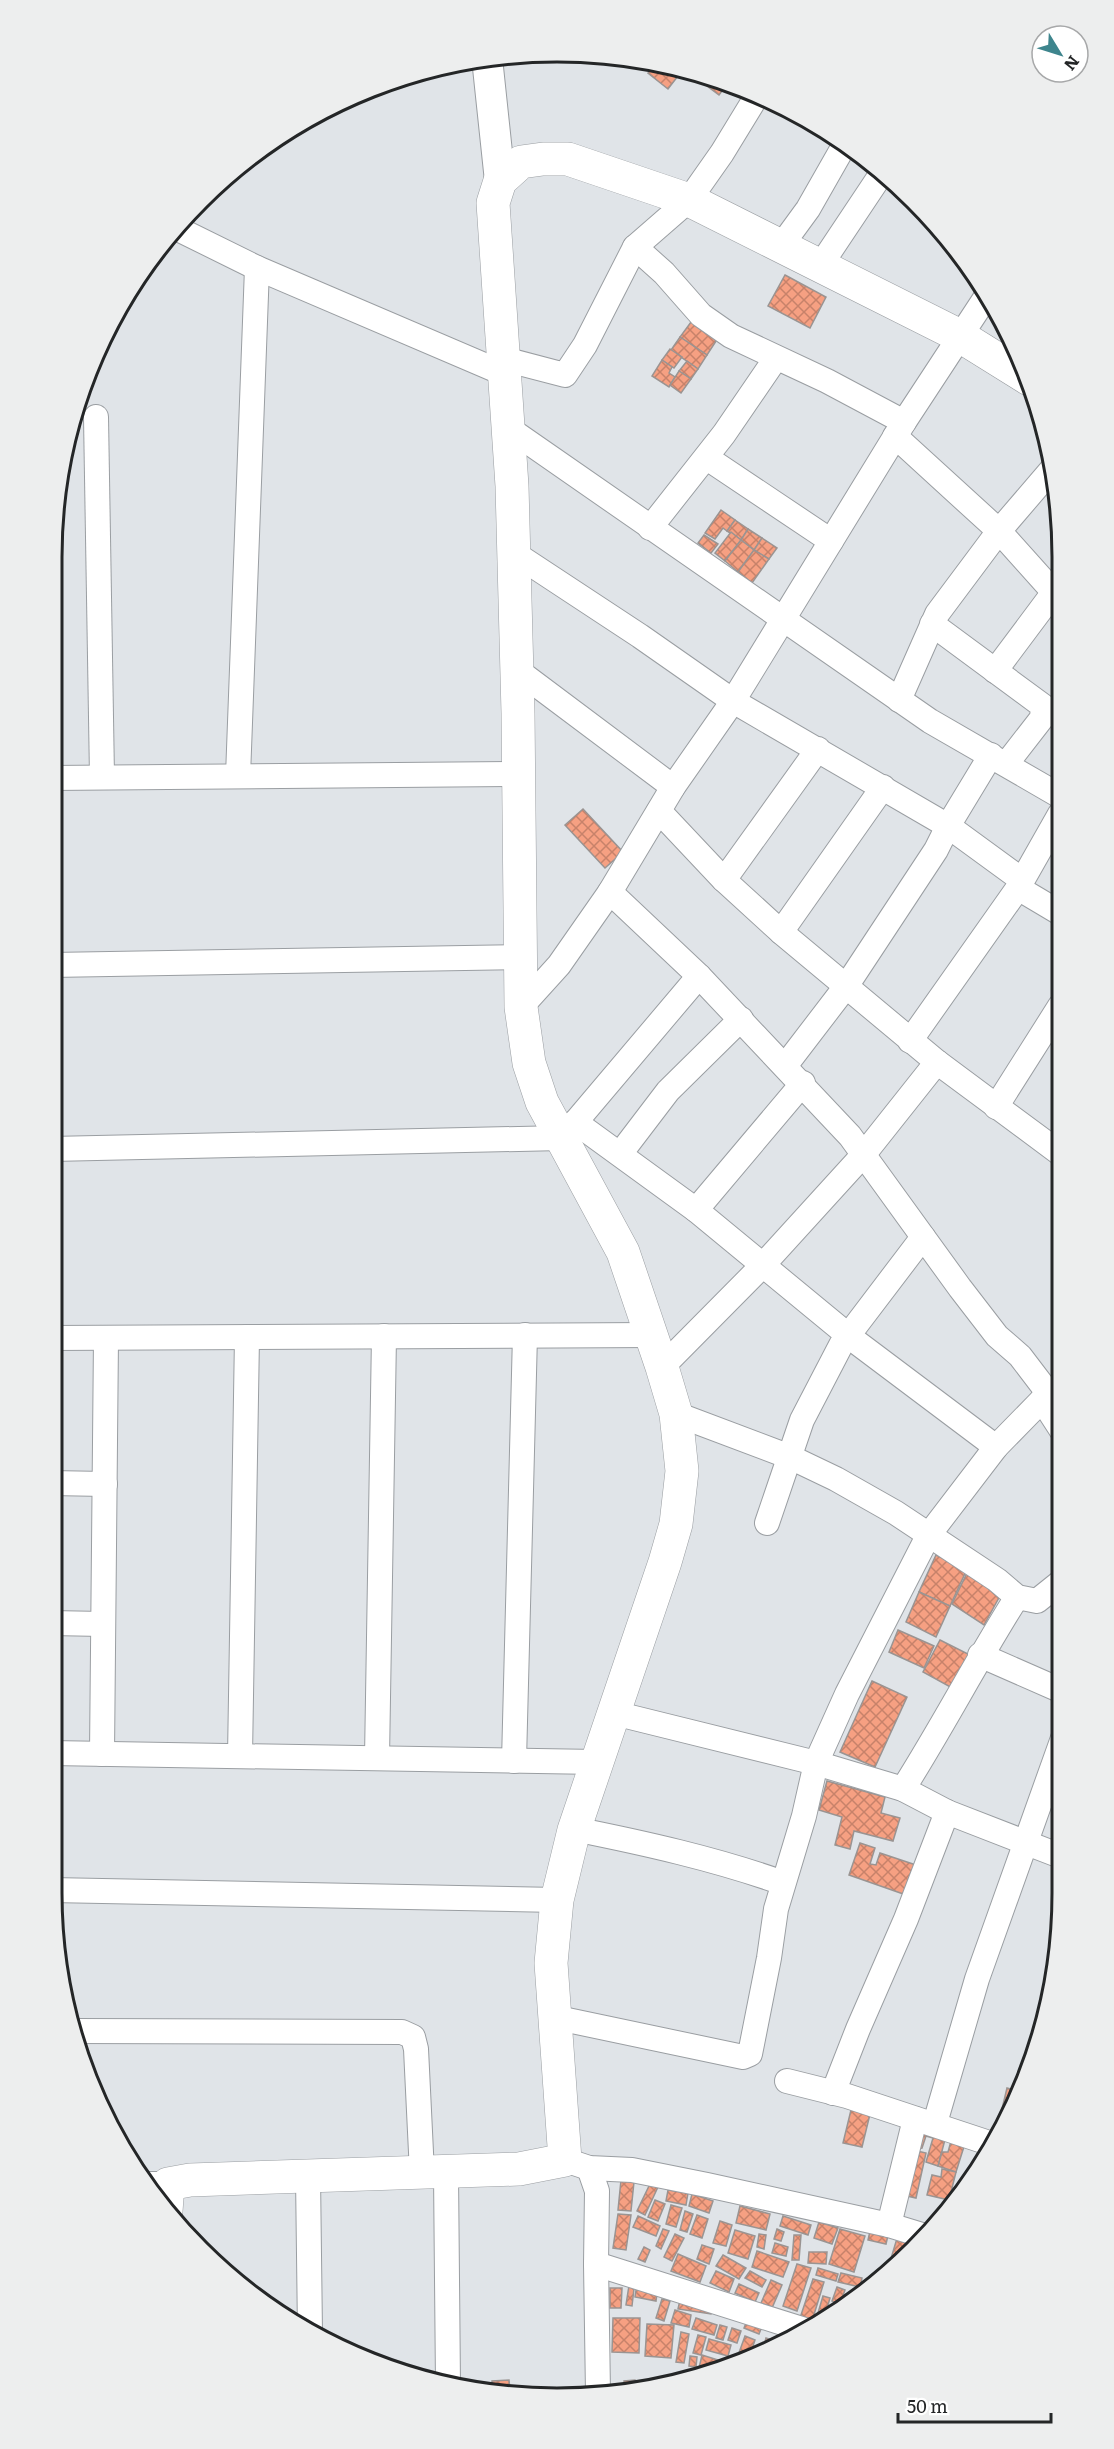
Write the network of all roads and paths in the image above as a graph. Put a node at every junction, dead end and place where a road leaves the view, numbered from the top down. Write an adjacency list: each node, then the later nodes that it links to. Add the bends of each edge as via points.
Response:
1 (488, 67): 5 (street)
2 (753, 102): 6 (street)
3 (840, 151): 8 (street, via 808,209)
4 (878, 179): 10 (street)
5 (500, 181): 6 (main road, via 521,162 568,159); 15 (main road, via 493,203)
6 (689, 200): 8 (main road); 9 (street)
7 (183, 231): 11 (street)
8 (781, 246): 10 (main road)
9 (635, 247): 14 (street, via 701,315 731,336); 15 (street, via 585,345 565,375)
10 (820, 266): 13 (main road)
11 (257, 268): 15 (street); 37 (street)
12 (982, 303): 13 (street)
13 (960, 336): 16 (main road); 19 (street)
14 (776, 358): 19 (street, via 827,381); 20 (street)
15 (504, 367): 18 (main road)
16 (1016, 371)
17 (96, 417): 38 (street)
18 (508, 428): 22 (street); 25 (main road)
19 (899, 429): 23 (street); 24 (street)
20 (707, 458): 22 (street); 24 (street)
21 (1046, 477): 23 (street)
22 (650, 528): 28 (street)
23 (999, 531): 26 (street); 29 (street)
24 (831, 541): 28 (street)
25 (514, 553): 30 (main road); 33 (street)
26 (1052, 589)
27 (1052, 601): 31 (street)
28 (784, 618): 32 (street); 33 (street)
29 (932, 624): 31 (street); 32 (street)
30 (517, 670): 36 (main road); 40 (street)
31 (995, 671): 35 (street, via 1043,706 1044,712)
32 (899, 700): 35 (street)
33 (733, 701): 34 (street); 40 (street)
34 (818, 749): 41 (street); 46 (street)
35 (1000, 759): 42 (street); 44 (street)
36 (518, 774): 37 (street); 51 (main road)
37 (238, 776): 38 (street)
38 (102, 777): 39 (street)
39 (62, 778)
40 (673, 787): 43 (street)
41 (883, 787): 44 (street); 50 (street)
42 (1052, 791)
43 (660, 811): 46 (street); 48 (street)
44 (948, 826): 47 (street); 54 (street)
45 (1052, 828): 47 (street)
46 (724, 880): 50 (street)
47 (1020, 884): 49 (street); 58 (street)
48 (610, 892): 53 (street); 55 (street, via 558,965)
49 (1052, 907)
50 (781, 932): 54 (street)
51 (520, 957): 52 (street); 55 (main road)
52 (62, 965)
53 (699, 976): 56 (street); 63 (street)
54 (847, 985): 58 (street); 60 (street)
55 (521, 1007): 63 (main road, via 529,1063 542,1102)
56 (741, 1019): 60 (street); 66 (street, via 668,1091)
57 (1052, 1019): 62 (street)
58 (910, 1041): 59 (street)
59 (937, 1062): 62 (street); 67 (street)
60 (785, 1066): 61 (street)
61 (802, 1083): 67 (street); 68 (street)
62 (996, 1107): 64 (street)
63 (569, 1130): 65 (street); 66 (street); 72 (main road, via 624,1252)
64 (1052, 1146)
65 (62, 1149)
66 (620, 1154): 68 (street)
67 (864, 1154): 69 (street); 70 (street)
68 (696, 1210): 70 (street)
69 (923, 1238): 73 (street); 79 (street, via 991,1328 1020,1356)
70 (762, 1266): 73 (street); 78 (street)
71 (525, 1335): 72 (street); 74 (street); 98 (street)
72 (652, 1335): 78 (main road)
73 (848, 1335): 81 (street); 82 (street, via 802,1420)
74 (384, 1336): 75 (street); 97 (street)
75 (248, 1337): 77 (street); 96 (street)
76 (62, 1338): 77 (street)
77 (106, 1338): 84 (street)
78 (662, 1367): 80 (main road)
79 (1052, 1398): 81 (street)
80 (676, 1414): 82 (street); 93 (main road, via 682,1471 676,1524)
81 (996, 1447): 86 (street)
82 (790, 1457): 85 (street); 86 (street, via 866,1496)
83 (62, 1483): 84 (street)
84 (105, 1484): 90 (street)
85 (767, 1523)
86 (928, 1536): 88 (street, via 997,1580); 100 (street)
87 (1052, 1589): 88 (street, via 1037,1601)
88 (1017, 1598): 91 (street)
89 (62, 1623): 90 (street)
90 (103, 1624): 95 (street)
91 (980, 1655): 92 (street); 102 (street)
92 (1052, 1687)
93 (614, 1713): 99 (main road); 100 (street)
94 (62, 1753): 95 (street)
95 (102, 1754): 96 (street)
96 (240, 1756): 97 (street)
97 (377, 1758): 98 (street)
98 (514, 1761): 99 (street)
99 (597, 1762): 104 (main road)
100 (816, 1763): 102 (street); 107 (street)
101 (1052, 1765): 105 (street)
102 (903, 1789): 103 (street)
103 (947, 1812): 105 (street); 113 (street)
104 (574, 1829): 107 (street, via 623,1838); 109 (main road)
105 (1024, 1843): 106 (street); 114 (street)
106 (1052, 1853)
107 (783, 1883): 110 (street, via 747,2056)
108 (62, 1890): 109 (street)
109 (556, 1900): 110 (main road, via 551,1964)
110 (553, 2017): 116 (main road)
111 (82, 2031): 117 (street, via 402,2032 412,2037 416,2049)
112 (787, 2081): 113 (street)
113 (833, 2093): 114 (street)
114 (925, 2121): 115 (street); 120 (street)
115 (985, 2142)
116 (577, 2164): 117 (main road); 120 (street, via 632,2170); 122 (street, via 597,2191)
117 (434, 2173): 118 (main road); 125 (street)
118 (308, 2176): 119 (main road, via 190,2180); 123 (street)
119 (163, 2192)
120 (889, 2225): 121 (street)
121 (916, 2233)
122 (596, 2264): 124 (street); 126 (street)
123 (310, 2321)
124 (794, 2326)
125 (447, 2375)
126 (598, 2385)

